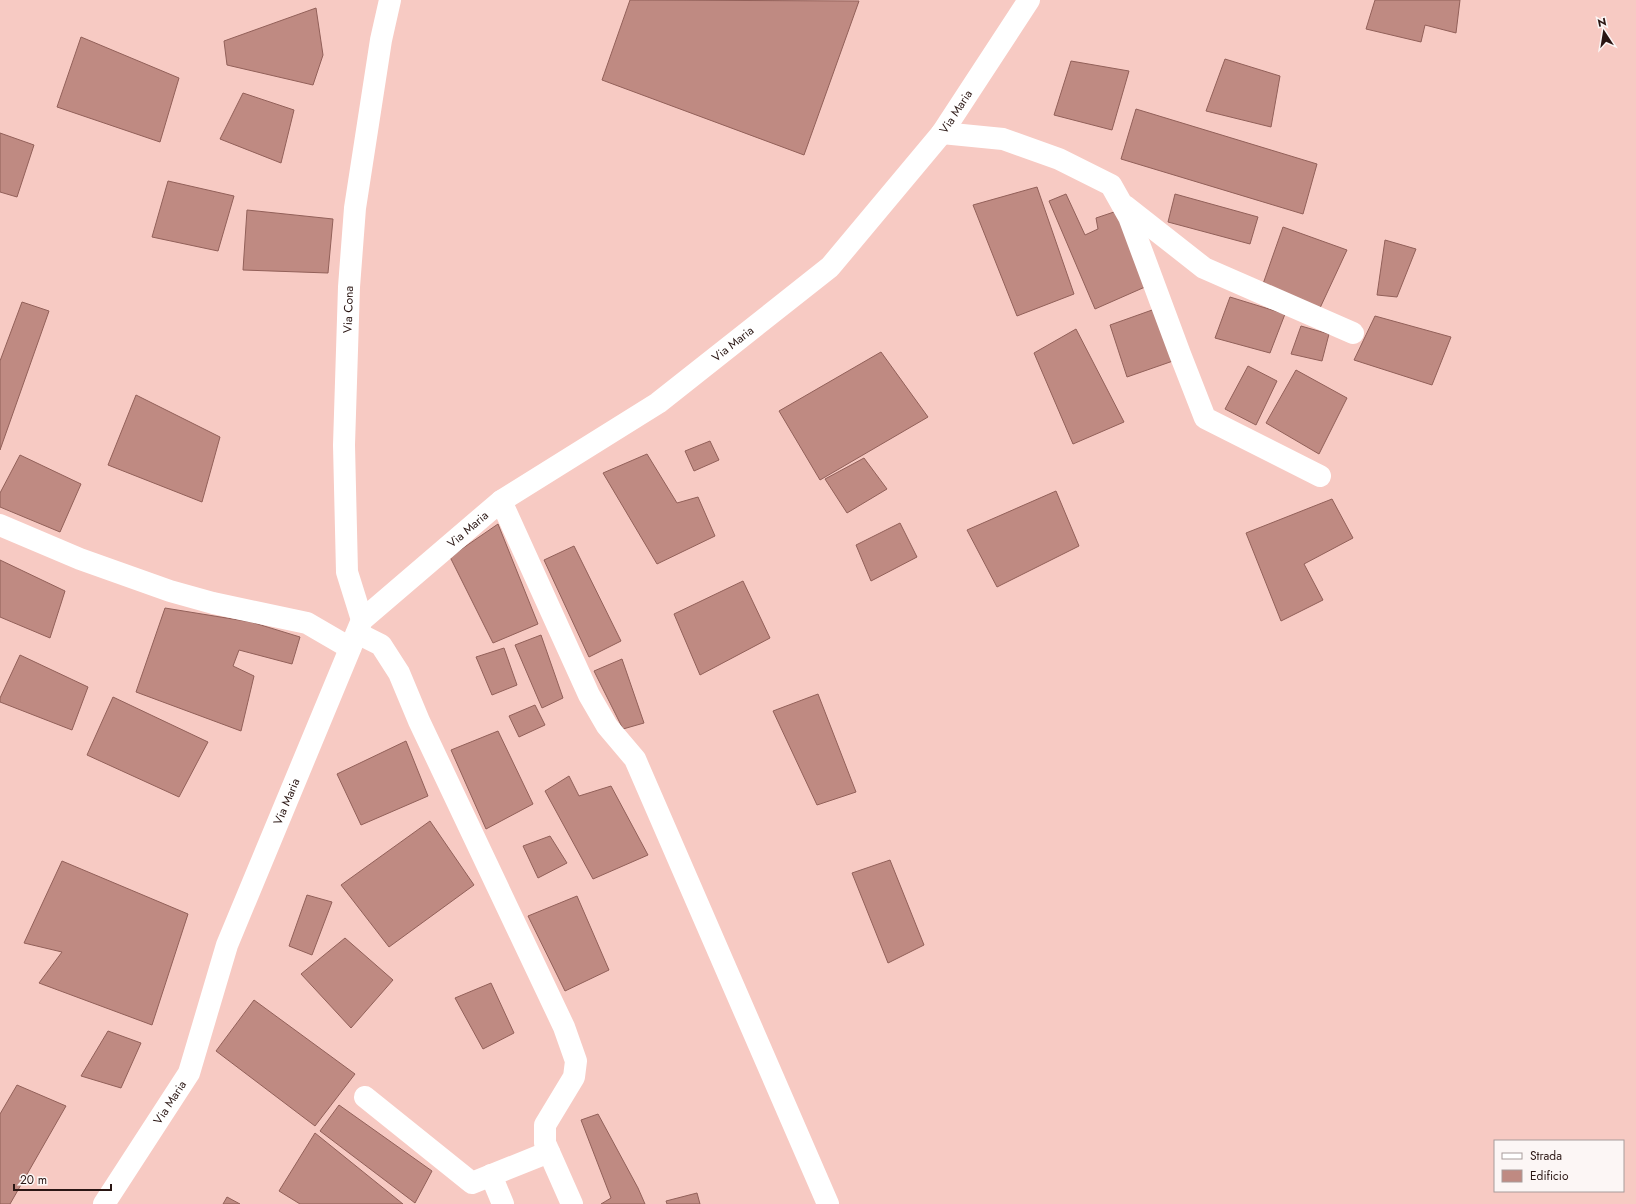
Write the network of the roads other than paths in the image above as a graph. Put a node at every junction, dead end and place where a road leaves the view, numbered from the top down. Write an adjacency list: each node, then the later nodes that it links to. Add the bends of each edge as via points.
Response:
1 (390, 0): 9 (street, Via Cona, via 381,40 355,208 349,287 344,445 347,572)
2 (1029, 0): 3 (street, Via Maria)
3 (942, 133): 4 (street, via 1002,139 1059,159 1110,185); 7 (street, Via Maria, via 830,267 658,403)
4 (1122, 204): 5 (street, via 1204,268); 6 (street, via 1205,418)
5 (1353, 333)
6 (1320, 476)
7 (501, 501): 9 (street, Via Maria); 16 (street, via 590,695 607,726 635,758)
8 (0, 524): 9 (street, via 80,559 170,591 212,603)
9 (356, 634): 11 (street, via 381,645 399,673 419,721 564,1026 576,1061 574,1077 545,1125 544,1143); 13 (street, Via Maria, via 227,944 189,1073)
10 (365, 1097): 12 (street, via 472,1183)
11 (549, 1152): 12 (street); 15 (street)
12 (491, 1175): 14 (street)
13 (104, 1204)
14 (503, 1204)
15 (572, 1204)
16 (828, 1204)

